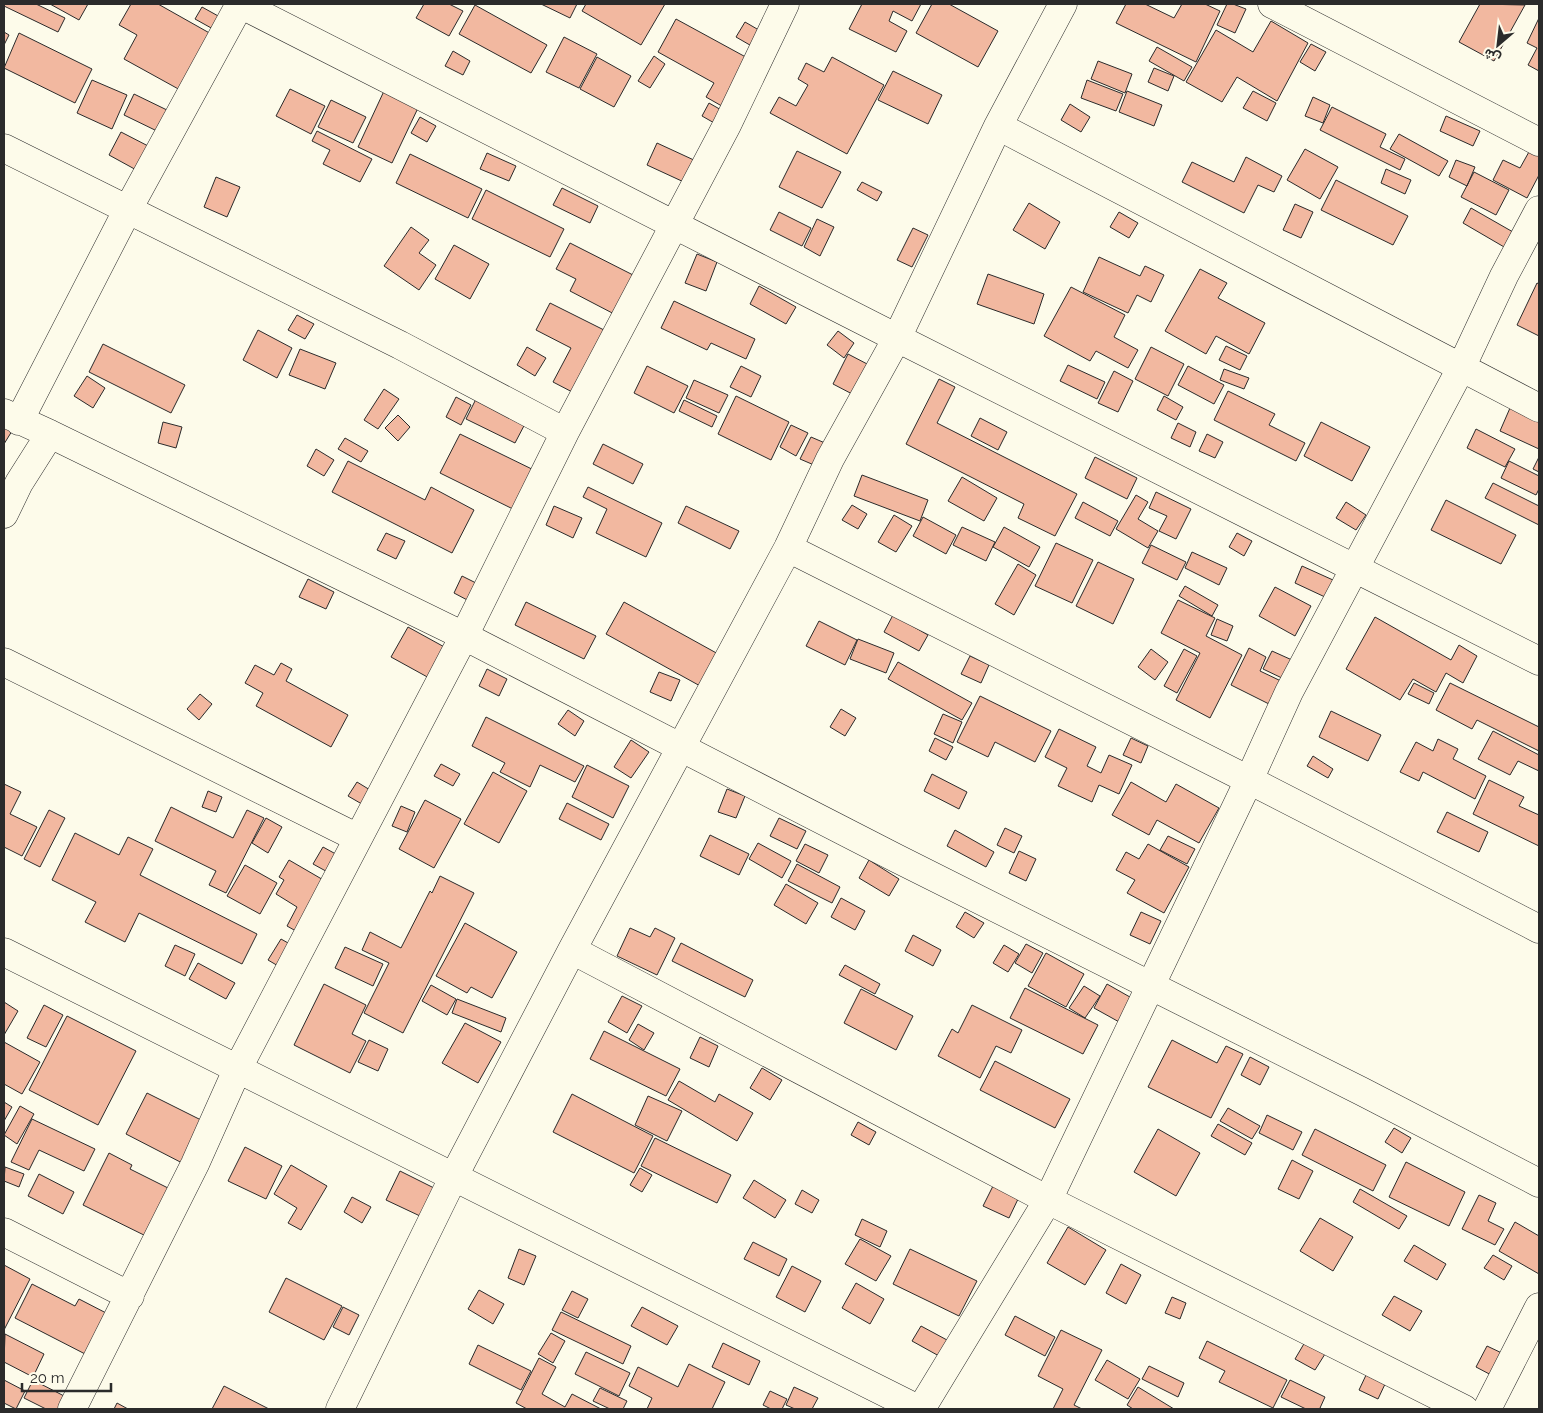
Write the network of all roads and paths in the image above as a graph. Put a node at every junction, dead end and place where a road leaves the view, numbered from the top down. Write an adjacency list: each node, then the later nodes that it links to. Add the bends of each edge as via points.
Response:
1 (240, 4): 9 (street); 10 (street)
2 (785, 4): 10 (street)
3 (1063, 4): 5 (street)
4 (1272, 4): 6 (street)
5 (998, 126): 11 (street); 12 (street)
6 (1539, 142)
7 (4, 148): 9 (street)
8 (1539, 210): 12 (street)
9 (127, 211): 14 (street); 15 (street)
10 (675, 225): 11 (street); 15 (street)
11 (897, 338): 18 (street, via 830,459); 19 (street)
12 (1461, 368): 13 (street); 19 (street)
13 (1539, 408)
14 (12, 417): 16 (street)
15 (565, 432): 20 (street)
16 (50, 434): 17 (street); 20 (street)
17 (4, 514)
18 (788, 548): 23 (street); 24 (street)
19 (1356, 569): 21 (street); 24 (street, via 1289,692)
20 (464, 636): 23 (street); 25 (street)
21 (1539, 661)
22 (4, 662): 25 (street)
23 (680, 747): 27 (street); 29 (street)
24 (1249, 780): 26 (street); 29 (street)
25 (358, 838): 30 (street)
26 (1539, 929)
27 (572, 950): 31 (street); 33 (street)
28 (4, 952): 30 (street)
29 (1151, 986): 32 (street); 33 (street)
30 (237, 1070): 31 (street); 35 (street, via 196,1164)
31 (454, 1176): 37 (street); 39 (street)
32 (1539, 1183)
33 (1048, 1200): 39 (street); 40 (street)
34 (4, 1232): 35 (street)
35 (130, 1296): 38 (street)
36 (1539, 1307): 41 (street)
37 (348, 1407)
38 (72, 1409)
39 (919, 1409)
40 (1464, 1409)
41 (1487, 1409)

